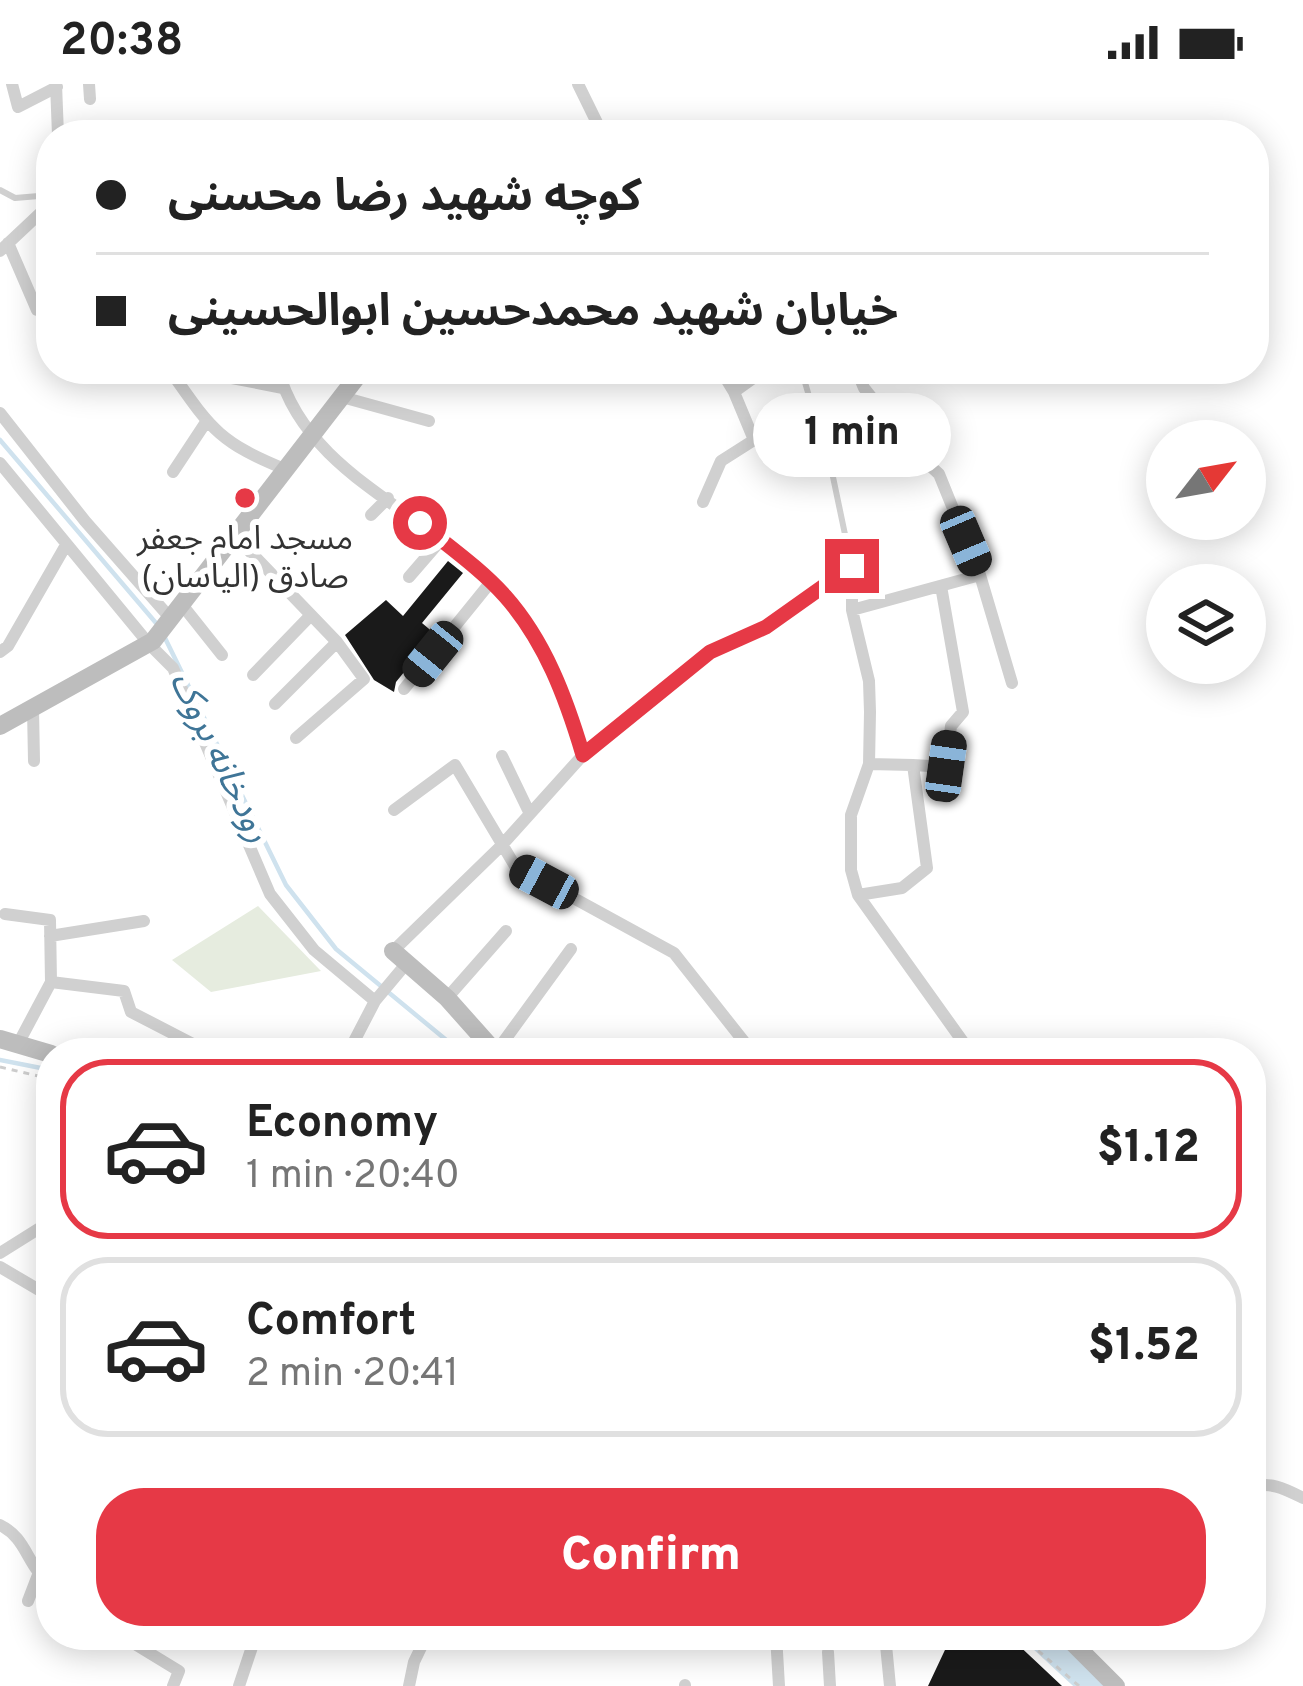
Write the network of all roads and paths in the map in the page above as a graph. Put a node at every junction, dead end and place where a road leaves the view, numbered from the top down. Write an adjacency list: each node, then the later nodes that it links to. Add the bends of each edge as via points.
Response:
1 (12, 84): 3 (street, via 17,107)
2 (578, 84): 5 (street)
3 (56, 86): 4 (street)
4 (57, 120)
5 (596, 120)
6 (0, 190): 7 (lane)
7 (36, 198)
8 (36, 214): 9 (street)
9 (4, 247): 10 (street)
10 (36, 308)
11 (179, 384): 23 (street)
12 (264, 384): 19 (street)
13 (282, 384): 19 (street)
14 (352, 384): 21 (street)
15 (729, 384): 20 (street)
16 (745, 384): 20 (street)
17 (805, 384): 35 (lane)
18 (865, 384): 36 (street, via 939,474)
19 (283, 388): 25 (street)
20 (734, 392): 30 (street, via 754,440 721,461)
21 (342, 397): 24 (street); 25 (street)
22 (0, 413): 42 (street)
23 (206, 422): 27 (street, via 235,448); 28 (street)
24 (429, 422)
25 (312, 440): 27 (street); 29 (street)
26 (0, 464): 34 (street)
27 (288, 470): 32 (street)
28 (173, 472)
29 (388, 498): 31 (street); 33 (street)
30 (703, 502)
31 (371, 515)
32 (236, 537): 41 (street); 42 (street)
33 (442, 540): 37 (street); 38 (street)
34 (66, 545): 44 (street); 45 (street)
35 (852, 566): 40 (street); 54 (street, via 766,627 710,652)
36 (980, 574): 39 (street); 48 (street)
37 (409, 577)
38 (490, 583): 49 (street); 54 (street, via 550,663)
39 (941, 586): 40 (street); 58 (street, via 963,712 952,726 946,766)
40 (852, 610): 57 (street, via 869,681)
41 (311, 616): 43 (street); 47 (street)
42 (174, 617): 44 (street); 46 (street)
43 (337, 642): 50 (street); 53 (street, via 364,679)
44 (151, 643): 51 (street); 71 (street, via 173,668 271,894 314,950)
45 (0, 652)
46 (222, 655)
47 (253, 675)
48 (1012, 683)
49 (404, 689)
50 (275, 704)
51 (33, 709): 52 (street); 56 (street)
52 (5, 720)
53 (296, 738)
54 (583, 755): 60 (street)
55 (502, 756): 60 (street)
56 (34, 761)
57 (869, 764): 58 (street); 62 (street, via 851,815)
58 (913, 765): 62 (street, via 927,868 902,888)
59 (394, 810): 61 (street, via 455,765)
60 (530, 814): 61 (street)
61 (501, 846): 68 (street); 76 (street, via 514,866 674,952)
62 (858, 895): 77 (street)
63 (5, 914): 66 (street, via 50,920)
64 (144, 921): 66 (street)
65 (506, 931): 70 (street)
66 (50, 936): 69 (street)
67 (571, 949): 75 (street)
68 (400, 957): 70 (street); 71 (street)
69 (51, 982): 72 (street, via 124,991 131,1012); 78 (street)
70 (447, 998): 74 (street)
71 (375, 1001): 73 (street)
72 (181, 1038)
73 (356, 1038)
74 (483, 1038)
75 (507, 1038)
76 (741, 1038)
77 (960, 1038)
78 (9, 1041)
79 (0, 1067): 80 (path)
80 (36, 1075)
81 (36, 1230): 82 (street)
82 (0, 1253)
83 (0, 1268): 84 (street)
84 (36, 1288)
85 (1266, 1485): 86 (street)
86 (1303, 1498)
87 (0, 1525): 88 (street, via 17,1533)
88 (36, 1571)
89 (36, 1580): 90 (street)
90 (28, 1601)
91 (145, 1650): 99 (street, via 178,1671)
92 (251, 1650): 100 (street)
93 (420, 1650): 101 (street)
94 (777, 1650): 102 (street)
95 (886, 1650): 104 (street)
96 (1037, 1650): 105 (path)
97 (1087, 1650): 106 (street)
98 (828, 1652): 103 (street)
99 (172, 1686)
100 (238, 1686)
101 (409, 1686)
102 (779, 1686)
103 (830, 1686)
104 (890, 1686)
105 (1079, 1686)
106 (1116, 1686)

